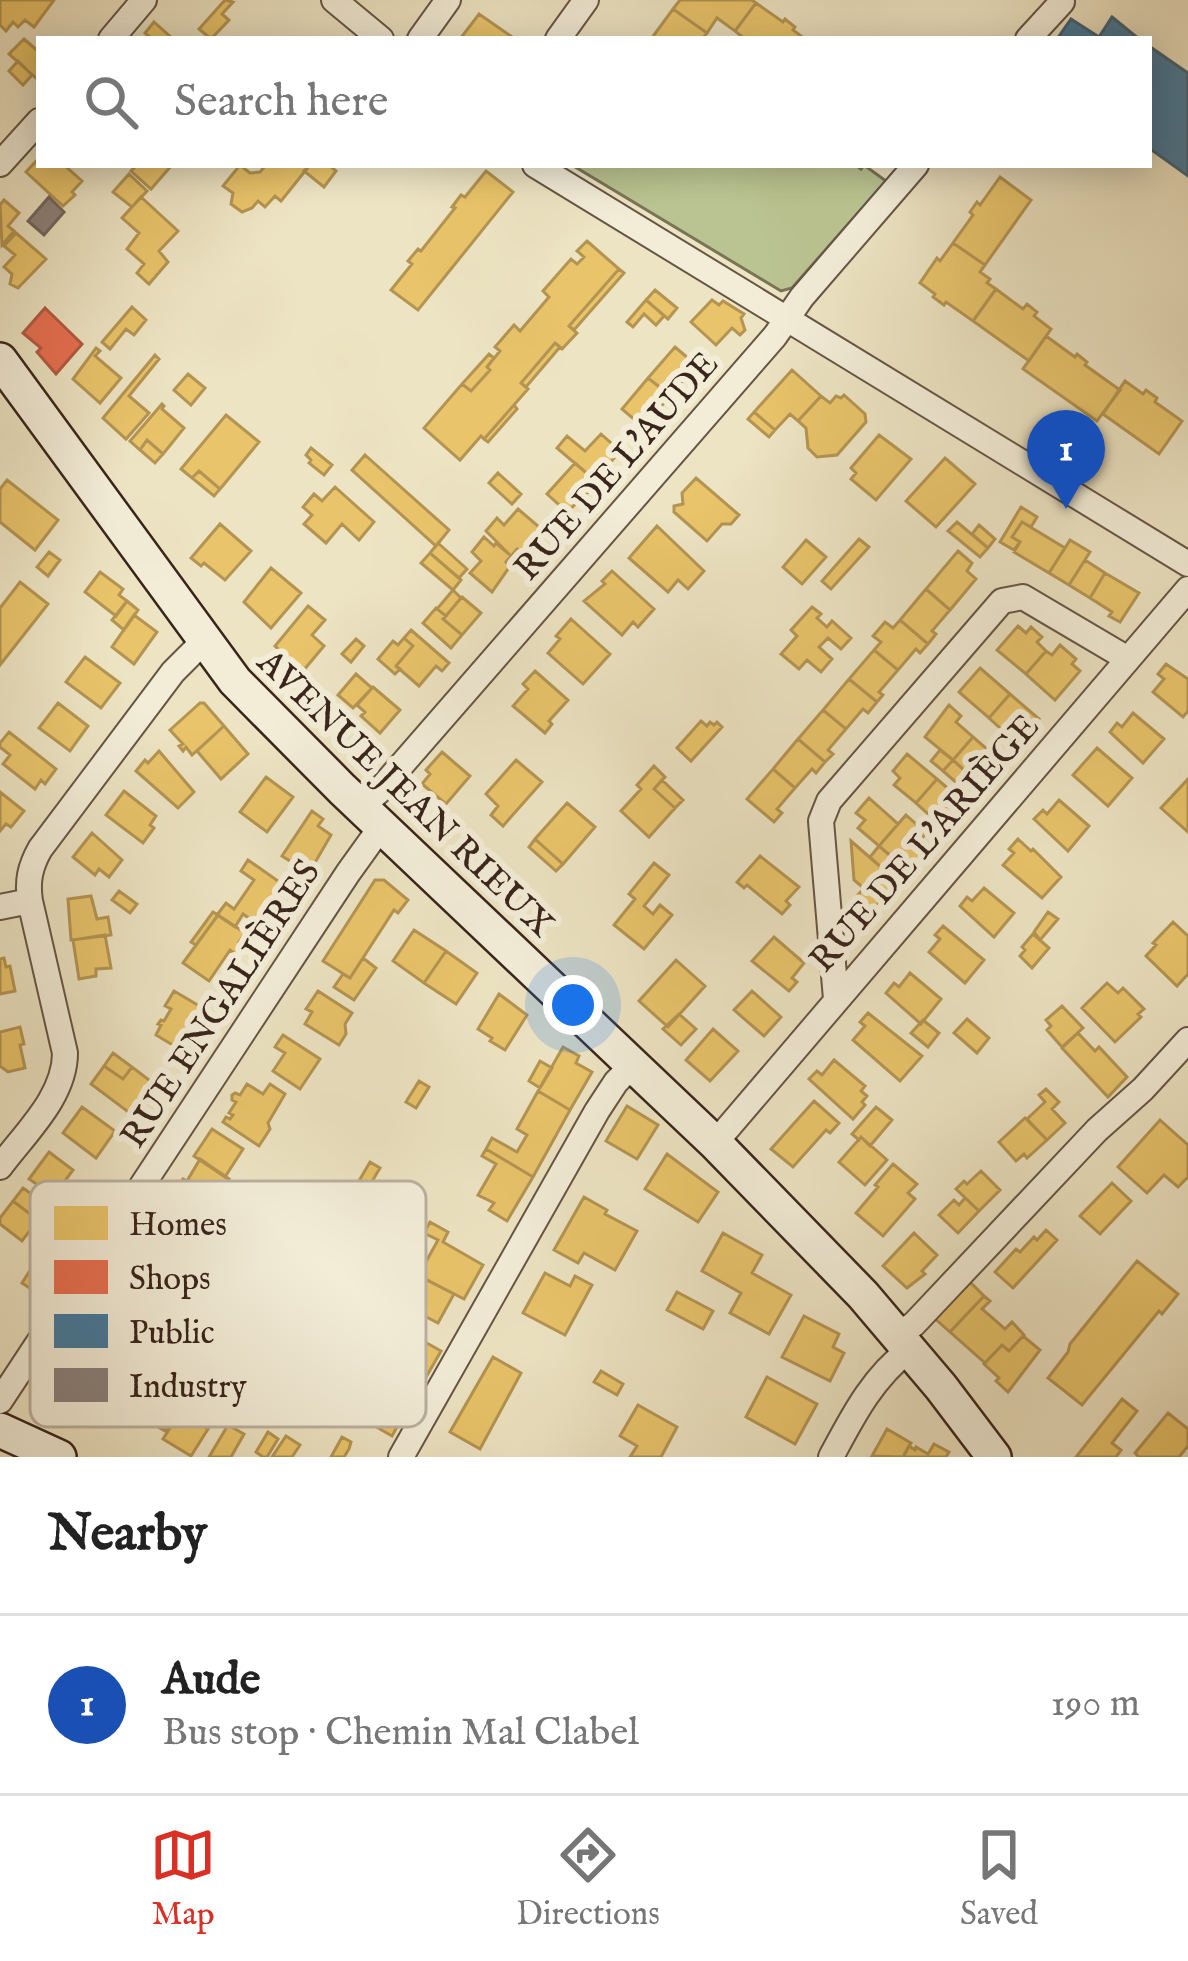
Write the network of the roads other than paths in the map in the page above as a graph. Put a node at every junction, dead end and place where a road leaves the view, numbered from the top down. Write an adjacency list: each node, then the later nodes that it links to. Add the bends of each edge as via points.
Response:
1 (144, 0): 6 (street)
2 (334, 0): 7 (street)
3 (448, 0): 8 (street)
4 (586, 0): 9 (street)
5 (1061, 2): 10 (street)
6 (114, 36)
7 (377, 36)
8 (421, 36)
9 (560, 36)
10 (1031, 36)
11 (36, 124): 12 (street)
12 (0, 164)
13 (540, 168): 15 (street)
14 (913, 168): 15 (street, RUE DE L'AUDE)
15 (786, 320): 17 (street); 21 (street, RUE DE L'AUDE, via 393,774)
16 (0, 360): 19 (main road, AVENUE JEAN RIEUX)
17 (1188, 564)
18 (1188, 589): 20 (street, RUE DE L'ARIÈGE)
19 (204, 640): 21 (main road, AVENUE JEAN RIEUX); 22 (street, via 40,849 30,866)
20 (1128, 659): 24 (street, RUE DE L'ARIÈGE); 24 (street, via 1023,597 1001,601 829,801 821,821)
21 (371, 817): 26 (main road, AVENUE JEAN RIEUX); 29 (street, RUE ENGALIÈRES, via 348,872)
22 (30, 902): 23 (street); 28 (street, via 65,1072)
23 (0, 907)
24 (836, 999): 27 (street, RUE DE L'ARIÈGE)
25 (1188, 1040): 30 (street)
26 (633, 1065): 27 (main road, AVENUE JEAN RIEUX); 33 (street, via 597,1111)
27 (715, 1143): 30 (main road, AVENUE JEAN RIEUX)
28 (0, 1167)
29 (145, 1181)
30 (904, 1342): 38 (street); 39 (main road, AVENUE JEAN RIEUX)
31 (30, 1355): 32 (street, RUE ENGALIÈRES)
32 (0, 1401)
33 (426, 1413)
34 (418, 1427): 37 (street)
35 (0, 1430): 36 (main road)
36 (59, 1457)
37 (401, 1457)
38 (831, 1457)
39 (994, 1457)

